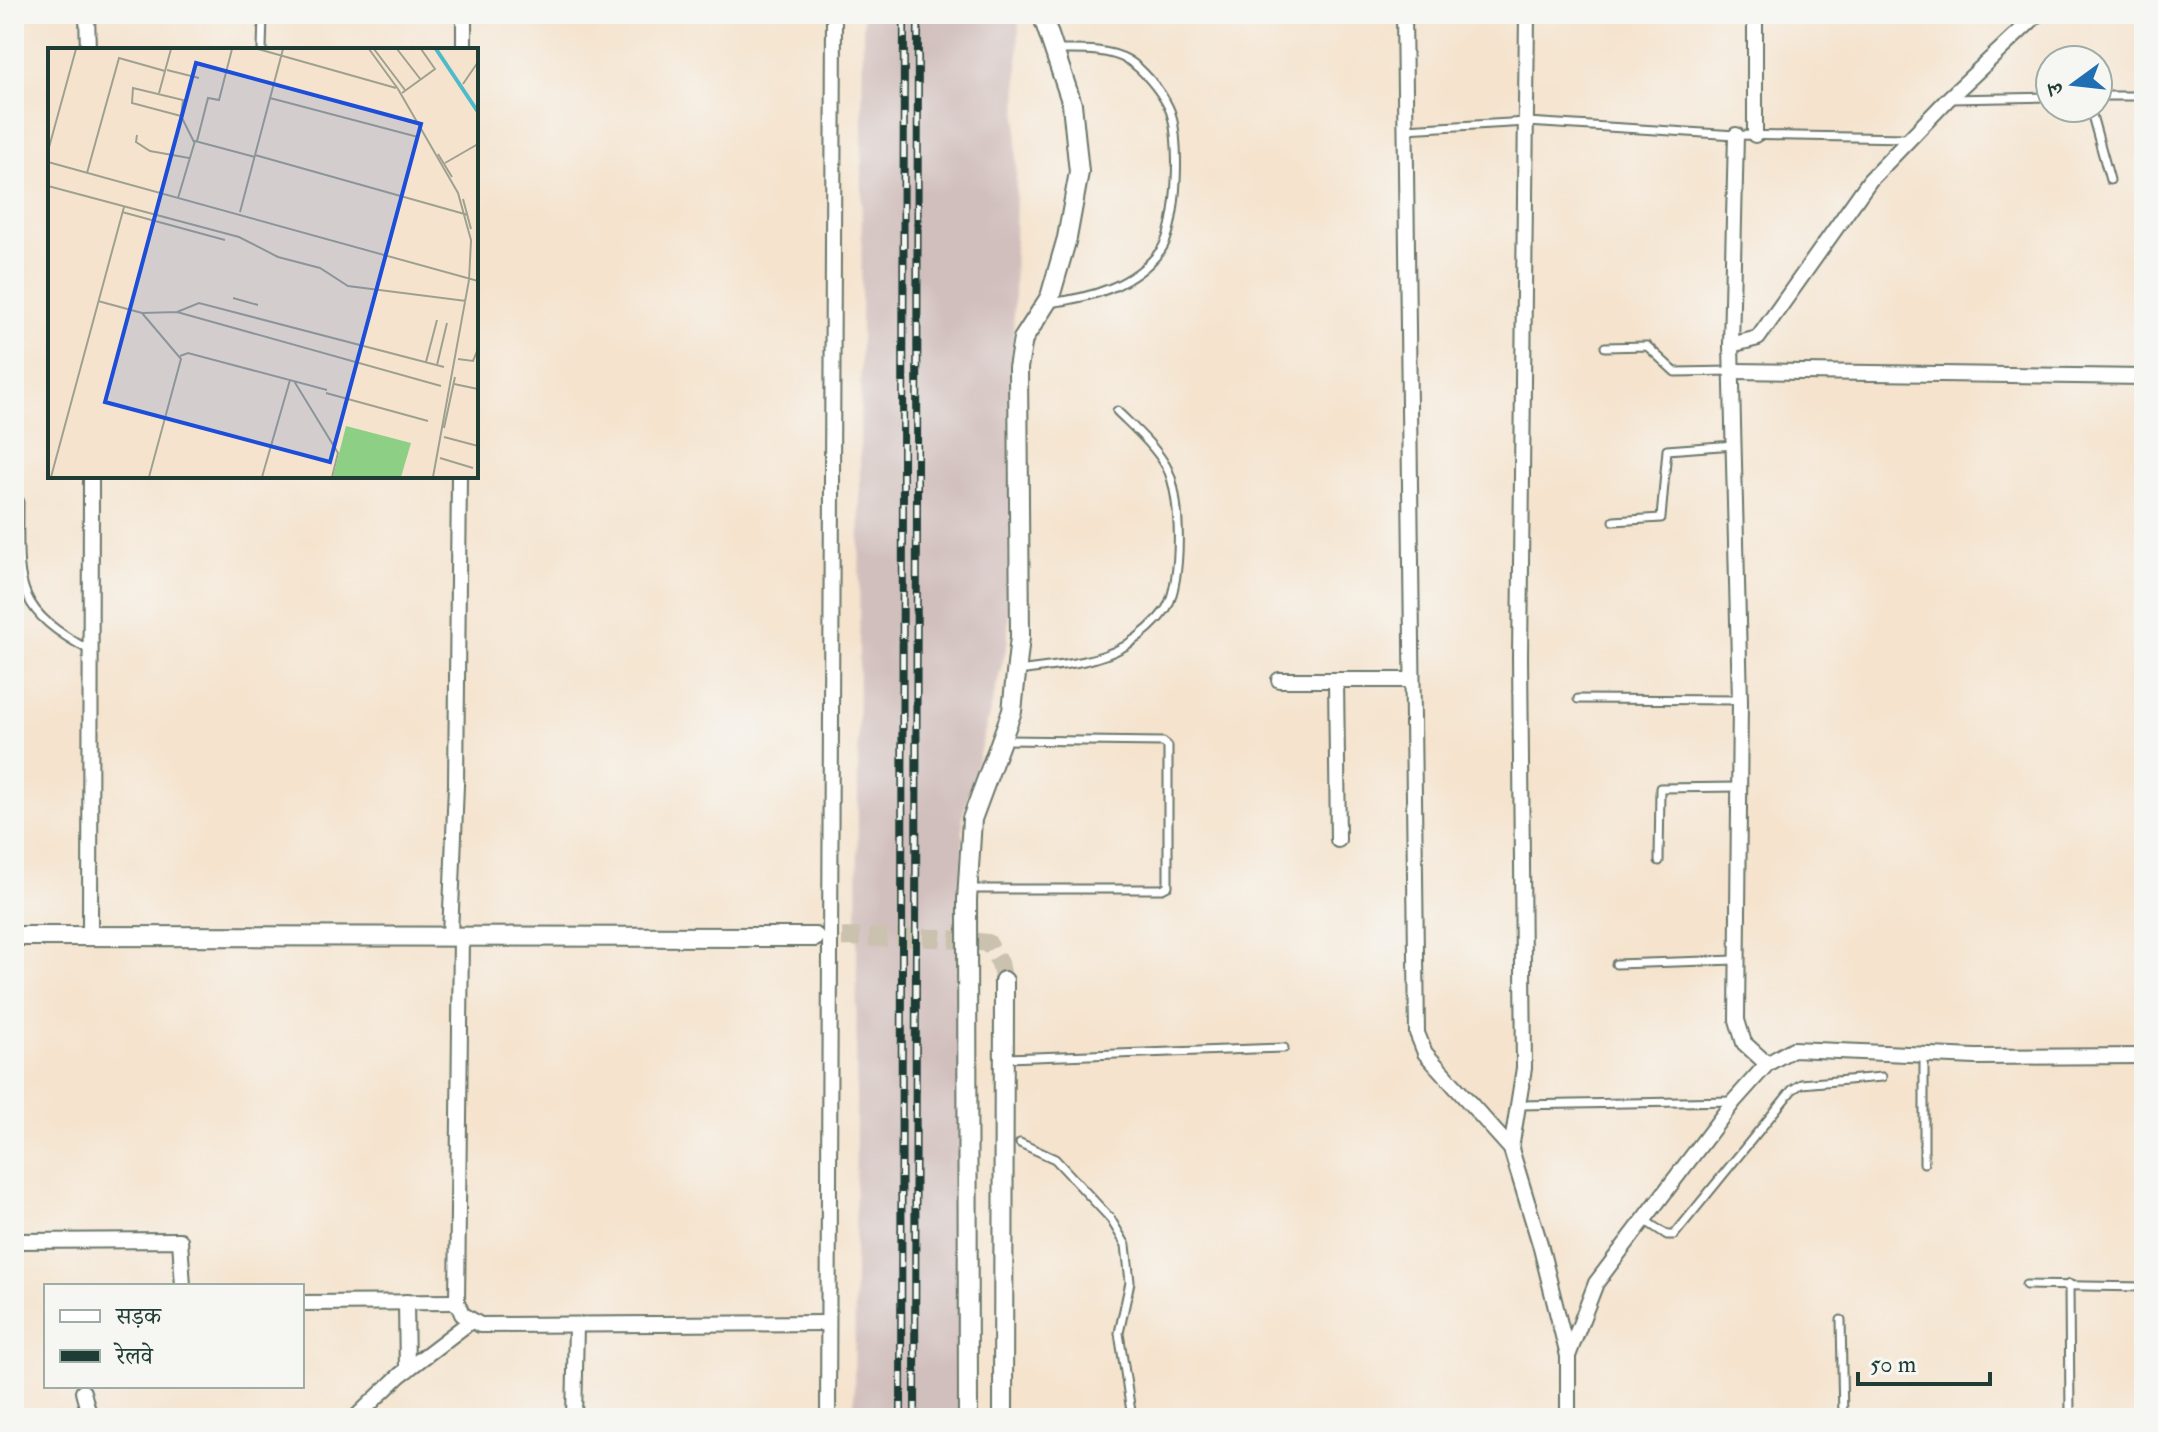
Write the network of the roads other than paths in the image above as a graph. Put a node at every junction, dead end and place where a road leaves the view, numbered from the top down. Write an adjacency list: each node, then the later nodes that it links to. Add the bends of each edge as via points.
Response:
1 (87, 14): 10 (street)
2 (263, 14): 11 (lane)
3 (464, 14): 12 (street)
4 (834, 14): 77 (street)
5 (1042, 14): 13 (street)
6 (1404, 14): 20 (street)
7 (1527, 14): 18 (street)
8 (1755, 14): 22 (street)
9 (2038, 14): 17 (street)
10 (88, 48)
11 (262, 48)
12 (464, 48)
13 (1053, 49): 25 (street, via 1072,104 1079,172 1067,238); 25 (lane, via 1105,53 1130,61 1169,106 1176,140 1172,225 1164,247 1143,270 1118,285)
14 (2114, 96): 15 (lane)
15 (2144, 96)
16 (2034, 97): 17 (lane)
17 (1948, 99): 23 (street)
18 (1527, 122): 20 (lane); 21 (lane); 62 (street)
19 (2094, 124): 24 (lane)
20 (1403, 129): 40 (street)
21 (1736, 135): 22 (lane); 26 (street)
22 (1755, 135): 23 (lane)
23 (1911, 138): 26 (street, via 1870,180 1758,338)
24 (2110, 180)
25 (1046, 303): 37 (street, via 1023,339 1018,368)
26 (1731, 345): 28 (street)
27 (1605, 347): 28 (lane, via 1647,346 1670,369 1683,373)
28 (1734, 371): 29 (street); 31 (street)
29 (2144, 377)
30 (1117, 411): 37 (lane, via 1167,467 1176,491 1177,562 1166,609 1124,647 1093,659)
31 (1734, 445): 35 (lane, via 1667,450 1661,518); 42 (street)
32 (91, 478): 36 (street)
33 (459, 478): 50 (street)
34 (19, 500): 36 (lane, via 19,579 26,595 35,613 55,632)
35 (1614, 521)
36 (91, 651): 49 (street)
37 (1016, 671): 43 (street, via 1012,711)
38 (1279, 680): 39 (street)
39 (1336, 680): 40 (street); 45 (street)
40 (1412, 680): 64 (street, via 1417,1033 1425,1053)
41 (1578, 699): 42 (lane)
42 (1740, 700): 44 (street)
43 (1002, 740): 47 (street, via 972,819); 47 (lane, via 1168,746 1168,886)
44 (1739, 787): 46 (lane, via 1660,788); 52 (street)
45 (1338, 840)
46 (1659, 861)
47 (968, 889): 86 (street)
48 (14, 936): 49 (street)
49 (90, 936): 50 (street)
50 (456, 936): 51 (street); 73 (street)
51 (815, 937)
52 (1736, 960): 53 (lane); 59 (street, via 1740,1030 1744,1043)
53 (1616, 964)
54 (1004, 981): 58 (street)
55 (1284, 1048): 58 (lane)
56 (1924, 1055): 57 (street); 59 (street, via 1793,1049); 65 (lane)
57 (2144, 1056)
58 (1004, 1058): 87 (street)
59 (1767, 1064): 61 (street)
60 (1882, 1077): 66 (lane, via 1801,1084 1674,1235)
61 (1734, 1101): 62 (lane); 66 (street)
62 (1520, 1105): 64 (street)
63 (1020, 1143): 88 (lane, via 1055,1159 1110,1218 1126,1245 1130,1282 1119,1333)
64 (1511, 1149): 79 (street)
65 (1924, 1163)
66 (1642, 1219): 79 (street, via 1596,1283)
67 (14, 1241): 68 (street, via 180,1240)
68 (183, 1284)
69 (2069, 1284): 70 (lane); 71 (lane); 91 (lane)
70 (2026, 1285)
71 (2144, 1287)
72 (406, 1302): 73 (street); 74 (street); 80 (street)
73 (457, 1302): 76 (street)
74 (304, 1303)
75 (1841, 1320): 90 (lane)
76 (471, 1321): 78 (street); 80 (street)
77 (828, 1323): 78 (street); 85 (street)
78 (576, 1325): 84 (street)
79 (1568, 1356): 89 (street)
80 (407, 1370): 83 (street)
81 (83, 1392): 82 (street)
82 (90, 1418)
83 (355, 1418)
84 (574, 1418)
85 (828, 1418)
86 (968, 1418)
87 (1003, 1418)
88 (1132, 1418)
89 (1568, 1418)
90 (1843, 1418)
91 (2070, 1418)

